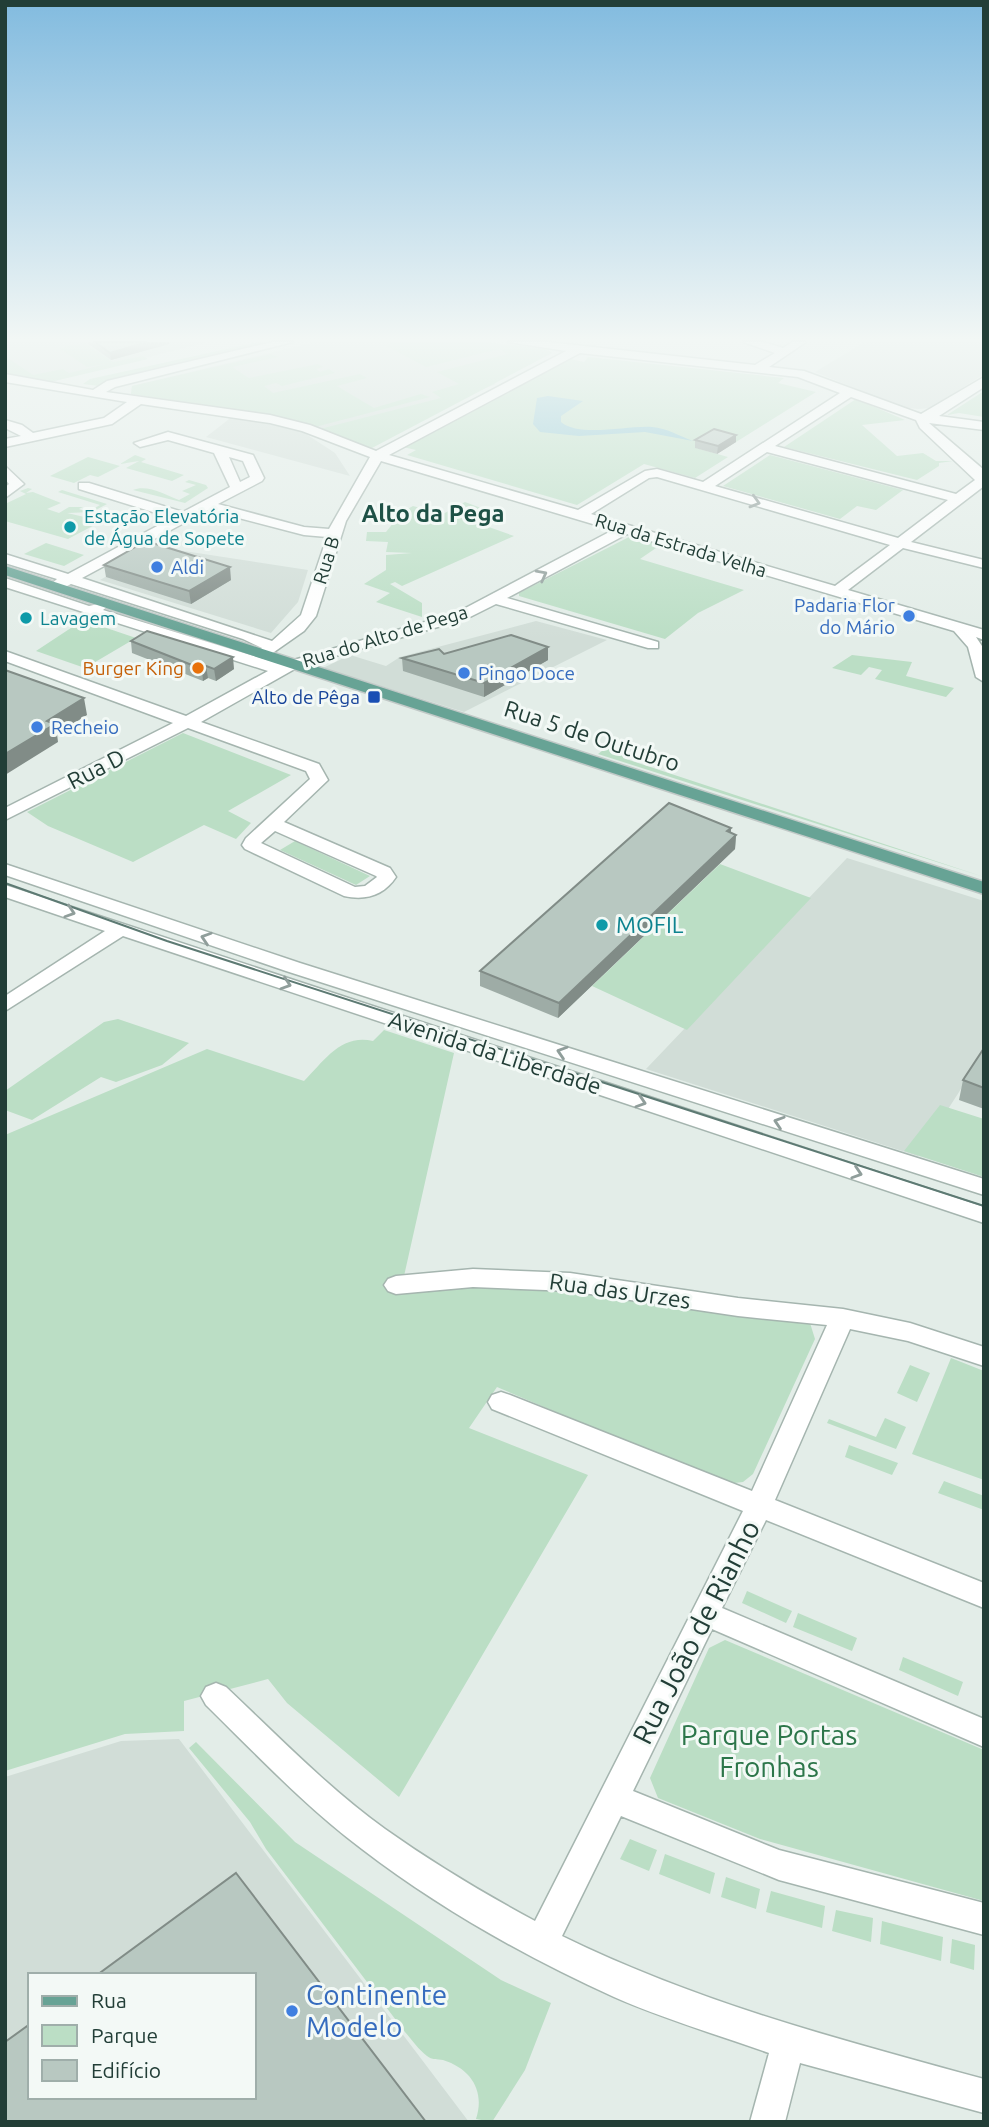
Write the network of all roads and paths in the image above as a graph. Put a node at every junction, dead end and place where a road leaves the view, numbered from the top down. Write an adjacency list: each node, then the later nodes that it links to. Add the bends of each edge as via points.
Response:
1 (147, 441): 7 (street)
2 (187, 441): 9 (street)
3 (332, 441): 10 (street, Rua da Estrada Velha)
4 (403, 441): 10 (street)
5 (773, 441): 8 (street)
6 (942, 441): 16 (street, via 983,478)
7 (140, 443)
8 (764, 447): 13 (street); 16 (street)
9 (219, 450): 14 (street); 14 (street, via 248,458 257,478)
10 (377, 456): 18 (street, Rua da Estrada Velha); 21 (street, Rua B)
11 (5, 470): 15 (street, via 17,484)
12 (84, 486): 19 (street)
13 (704, 487): 18 (street, via 648,473); 22 (street, one-way to 22)
14 (237, 489): 17 (street)
15 (5, 494)
16 (959, 499): 22 (street)
17 (205, 505): 19 (street); 21 (street, via 304,531)
18 (580, 514): 20 (street, Rua da Estrada Velha)
19 (183, 517): 27 (street)
20 (625, 529): 29 (street, Rua da Estrada Velha); 30 (street, Rua do Alto de Pega, one-way to 20)
21 (334, 534): 35 (street, Rua B, via 308,615 299,628)
22 (901, 544): 24 (street); 29 (street)
23 (5, 558): 27 (street, Rua 5 de Outubro)
24 (984, 564)
25 (5, 570): 28 (main road, Rua 5 de Outubro)
26 (5, 582): 28 (street, Rua 5 de Outubro)
27 (63, 582): 28 (main road, Rua 5 de Outubro); 31 (main road, Rua 5 de Outubro); 35 (street, Rua 5 de Outubro, via 248,636)
28 (30, 584): 32 (street, Rua 5 de Outubro)
29 (838, 592): 34 (street, Rua da Estrada Velha, via 958,628)
30 (496, 598): 33 (street); 37 (street, Rua do Alto de Pega, via 445,622)
31 (107, 603): 32 (street); 35 (main road, Rua 5 de Outubro)
32 (90, 611): 37 (street, Rua 5 de Outubro)
33 (653, 645)
34 (981, 649): 38 (street)
35 (268, 650): 37 (main road, Rua 5 de Outubro)
36 (5, 656): 39 (street)
37 (288, 666): 39 (street, Rua do Alto de Pega); 43 (main road, Rua 5 de Outubro)
38 (984, 677)
39 (188, 722): 40 (street, Rua D); 41 (street, via 317,771 319,780)
40 (5, 815)
41 (272, 823): 41 (street, via 383,873 387,877 368,892 351,892 254,848 253,842)
42 (5, 869): 47 (street, Avenida da Liberdade, one-way to 42, via 293,967)
43 (984, 888)
44 (5, 891): 45 (street, Avenida da Liberdade, one-way to 45)
45 (121, 929): 46 (street); 48 (street, Avenida da Liberdade, one-way to 48)
46 (5, 1005)
47 (984, 1187)
48 (984, 1215)
49 (396, 1285): 50 (street, Rua das Urzes, via 473,1278 570,1282)
50 (843, 1318): 51 (street, Rua das Urzes, via 911,1332); 53 (street, Rua João de Rianho)
51 (984, 1357)
52 (501, 1402): 53 (street)
53 (759, 1506): 54 (street); 55 (street, Rua João de Rianho)
54 (984, 1596)
55 (704, 1613): 57 (street); 58 (street, Rua João de Rianho)
56 (216, 1696): 60 (street, via 373,1838 449,1891)
57 (984, 1733)
58 (613, 1798): 59 (street, via 779,1865); 60 (street, Rua João de Rianho)
59 (984, 1919)
60 (541, 1943): 61 (street, via 626,1985)
61 (789, 2043): 62 (street); 63 (street)
62 (984, 2096)
63 (767, 2122)

